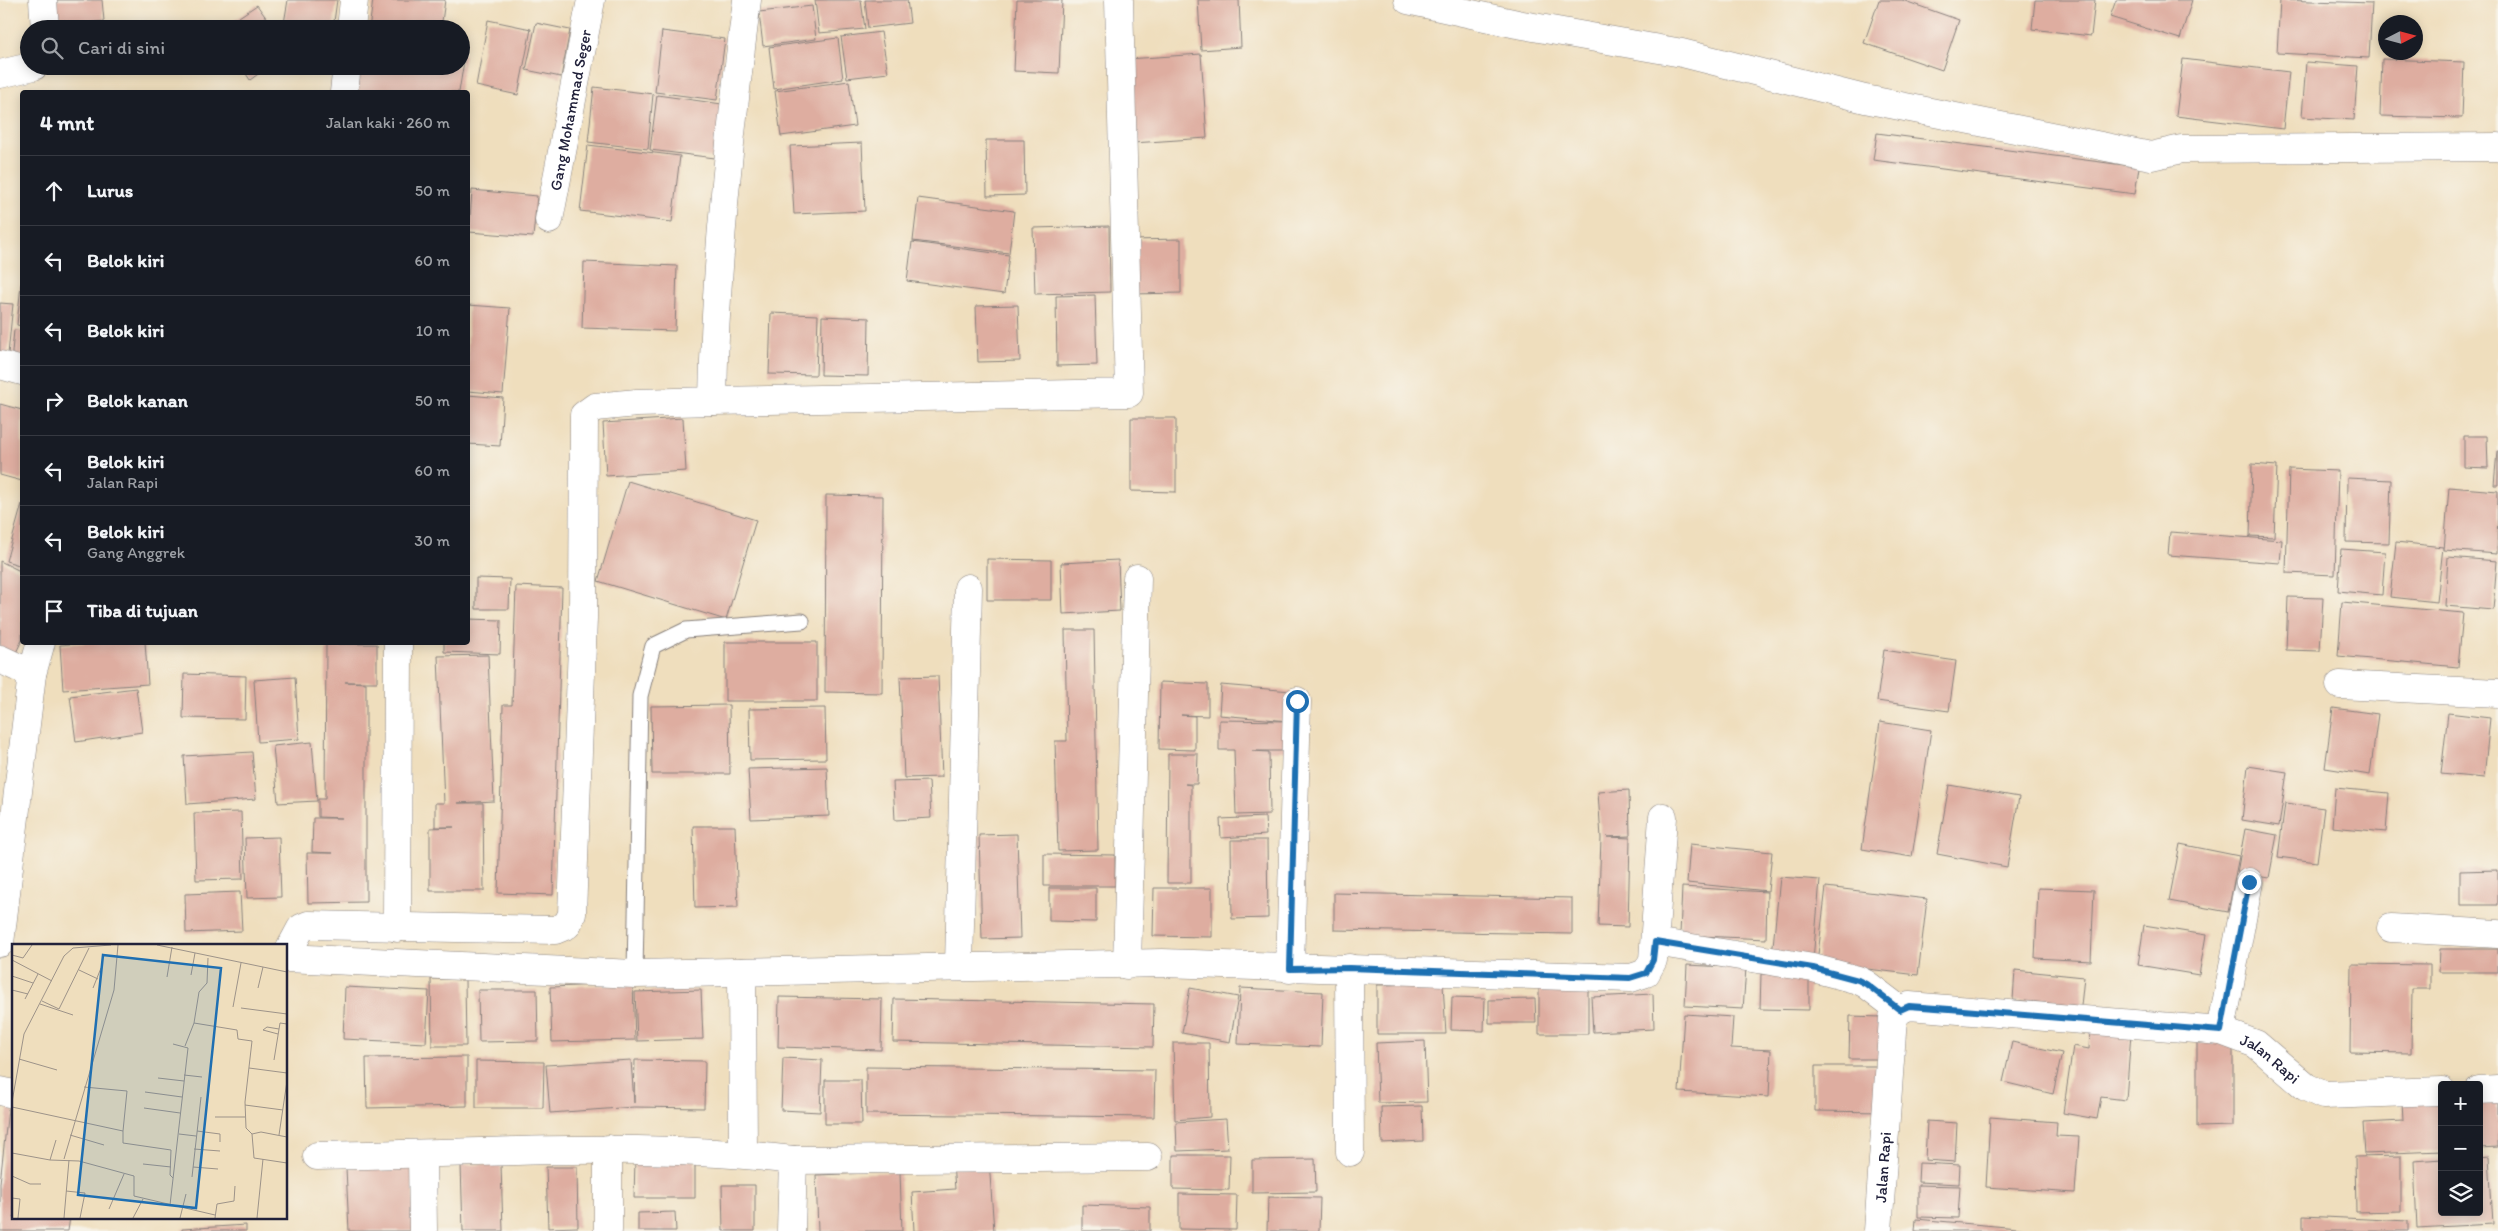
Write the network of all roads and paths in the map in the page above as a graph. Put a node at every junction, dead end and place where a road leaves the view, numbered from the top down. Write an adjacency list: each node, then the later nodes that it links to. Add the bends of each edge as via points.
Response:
1 (43, 0): 7 (street)
2 (354, 0): 8 (street)
3 (591, 0): 14 (street, Gang Mohammad Seger)
4 (747, 0): 17 (street, via 735,90 714,324)
5 (1120, 0): 17 (street, via 1129,393)
6 (1408, 0): 13 (street, via 1517,24 1682,53 1866,98 2152,156 2182,149)
7 (44, 20)
8 (352, 20)
9 (20, 69): 10 (street)
10 (0, 74)
11 (346, 75): 12 (street)
12 (344, 90)
13 (2498, 147)
14 (548, 220)
15 (0, 365): 16 (street)
16 (20, 370)
17 (713, 401): 30 (street, via 595,406 584,415 584,618 572,914 567,925 555,930)
18 (1137, 578): 37 (street)
19 (968, 588): 38 (street)
20 (802, 621): 42 (lane, via 686,630 653,646 640,696)
21 (40, 645): 24 (street)
22 (398, 645): 30 (street)
23 (0, 659): 24 (street)
24 (32, 674): 34 (street)
25 (2340, 685): 26 (street)
26 (2498, 693)
27 (1297, 701): 40 (street)
28 (1663, 817): 33 (street)
29 (2249, 882): 44 (street)
30 (397, 928): 35 (street, via 308,925 301,928)
31 (2391, 928): 32 (street)
32 (2498, 934)
33 (1655, 942): 39 (street, via 1653,960 1646,973 1630,978); 43 (street, via 1813,968 1858,980)
34 (0, 943)
35 (288, 953)
36 (288, 957): 42 (street)
37 (1127, 965): 38 (street); 40 (street, via 1162,963)
38 (959, 966): 41 (street)
39 (1349, 968): 40 (street); 49 (street)
40 (1290, 969)
41 (742, 972): 42 (street); 51 (street)
42 (635, 974)
43 (1900, 1010): 44 (street, Jalan Rapi, via 1909,1006); 58 (street, Jalan Rapi, via 1893,1018)
44 (2221, 1031): 47 (street, Jalan Rapi, via 2256,1044 2306,1087 2324,1095)
45 (2498, 1089): 46 (street)
46 (2483, 1090)
47 (2438, 1091)
48 (608, 1149): 50 (street); 51 (street); 56 (street)
49 (1350, 1152)
50 (422, 1154): 52 (street); 55 (street)
51 (743, 1154): 54 (street)
52 (317, 1156)
53 (1148, 1157): 54 (street)
54 (793, 1160): 57 (street)
55 (423, 1231)
56 (608, 1231)
57 (791, 1231)
58 (1878, 1231)

